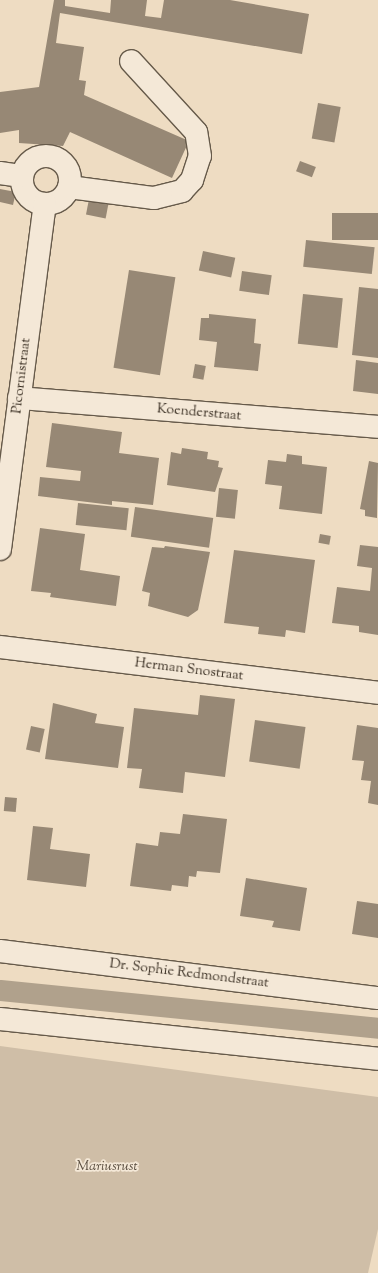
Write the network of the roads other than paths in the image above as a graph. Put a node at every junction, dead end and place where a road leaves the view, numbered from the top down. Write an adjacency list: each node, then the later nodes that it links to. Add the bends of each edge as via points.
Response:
1 (131, 61): 4 (street, via 196,132 200,156 192,180 182,191 154,198)
2 (0, 173): 3 (street)
3 (22, 176): 4 (street, via 29,162 51,156 65,164); 5 (street, via 30,198)
4 (69, 187): 5 (street, via 60,199)
5 (45, 204): 6 (street, Picornistraat)
6 (19, 398): 7 (street, Koenderstraat); 8 (street, Picornistraat)
7 (378, 427)
8 (0, 549)
9 (0, 646): 10 (street, Herman Snostraat)
10 (378, 693)
11 (0, 951): 12 (street, Dr. Sophie Redmondstraat)
12 (378, 998)
13 (0, 1019): 14 (street)
14 (378, 1058)

